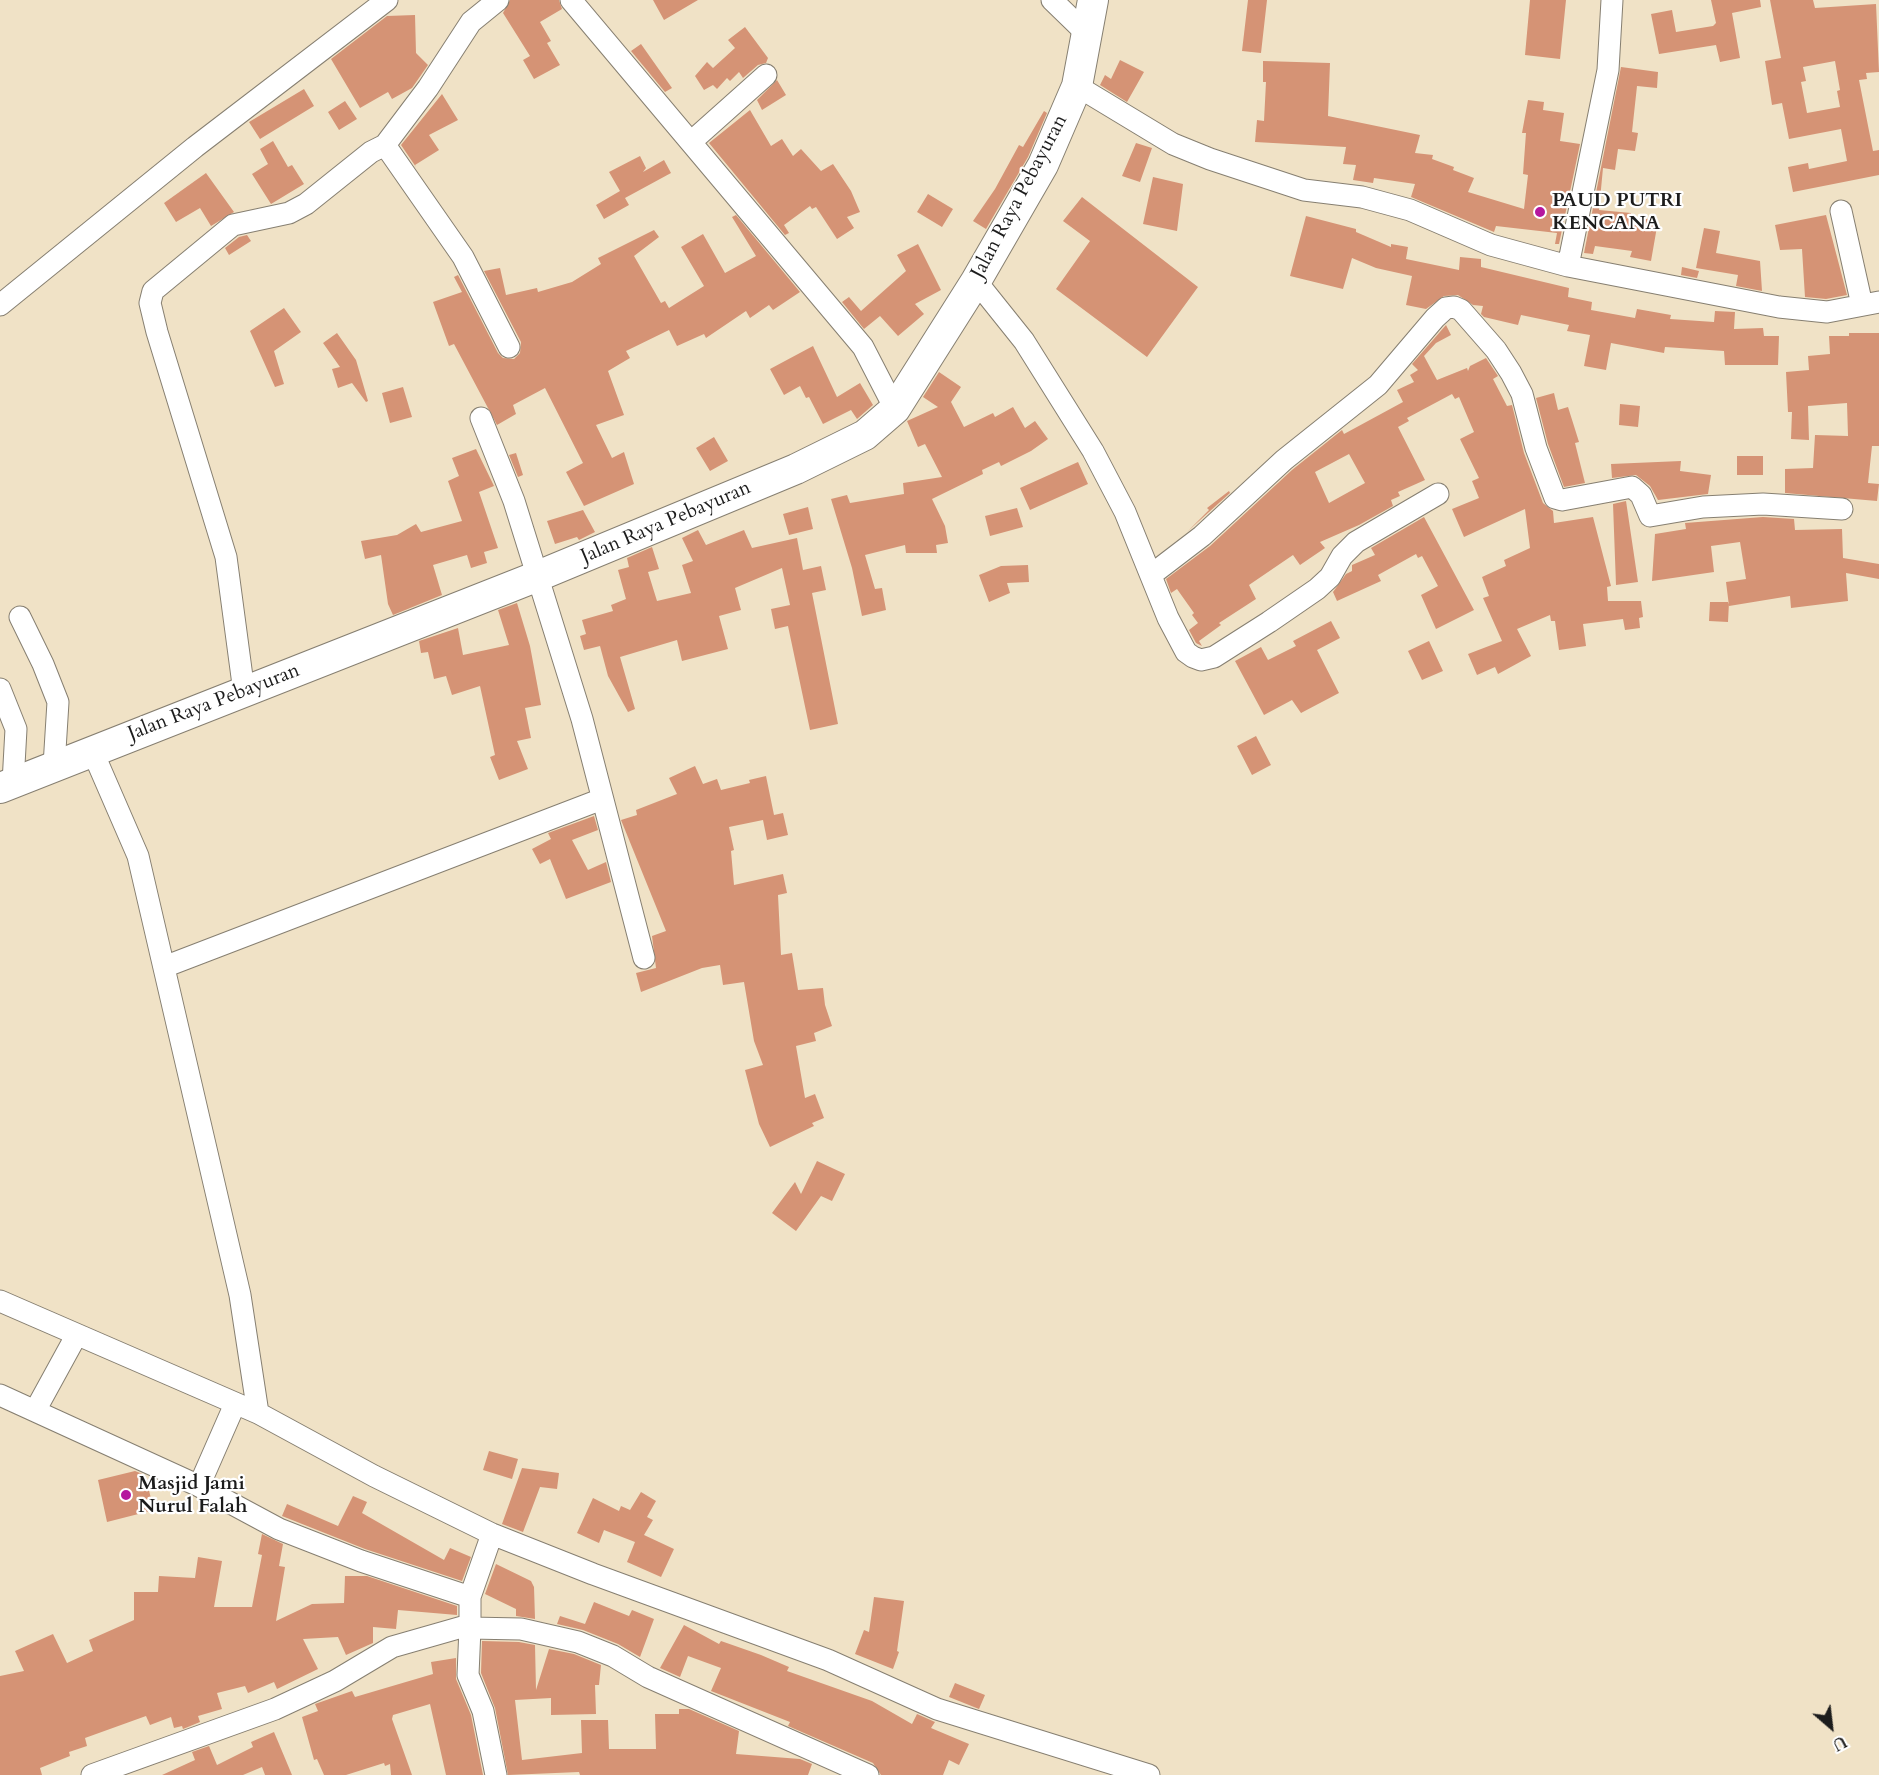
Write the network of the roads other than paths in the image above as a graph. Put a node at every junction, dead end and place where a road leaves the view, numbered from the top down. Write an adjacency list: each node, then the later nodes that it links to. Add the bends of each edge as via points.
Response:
1 (387, 0): 16 (street, via 195,147)
2 (498, 0): 11 (street, via 471,22)
3 (571, 0): 10 (street)
4 (1052, 0): 7 (street)
5 (1093, 0): 7 (main road, Jalan Raya Pebayuran)
6 (1612, 0): 13 (street, via 1608,70)
7 (1087, 34): 9 (main road, Jalan Raya Pebayuran)
8 (766, 75): 10 (street)
9 (1077, 86): 13 (street, via 1173,144 1210,159 1304,190 1362,197 1410,210 1491,246); 14 (main road, Jalan Raya Pebayuran, via 1043,165)
10 (692, 141): 18 (street, via 863,348)
11 (385, 145): 17 (street, via 463,257); 26 (street, via 289,213 233,225 150,297 157,332 226,557)
12 (1841, 211): 15 (street)
13 (1568, 266): 15 (street, via 1779,307 1827,312)
14 (976, 281): 18 (main road, Jalan Raya Pebayuran); 22 (street, via 1024,341 1093,451 1125,512)
15 (1870, 303)
16 (0, 305)
17 (509, 347)
18 (895, 409): 23 (main road, Jalan Raya Pebayuran, via 865,435 796,469)
19 (481, 418): 23 (street)
20 (1438, 494): 22 (street, via 1356,542 1317,589 1214,657 1201,660 1186,652)
21 (1842, 509): 22 (street, via 1763,504 1703,507 1650,516 1641,495 1632,488 1555,498 1546,481 1515,380 1496,350 1454,307 1446,308 1435,318 1378,385 1284,460 1203,536)
22 (1151, 575)
23 (538, 576): 26 (main road, Jalan Raya Pebayuran); 30 (street)
24 (21, 617): 28 (street, via 58,702)
25 (0, 688): 29 (street, via 16,729)
26 (244, 692): 27 (main road, Jalan Raya Pebayuran)
27 (92, 750): 28 (main road, Jalan Raya Pebayuran); 32 (street, via 138,856)
28 (54, 766): 29 (main road, Jalan Raya Pebayuran)
29 (7, 786)
30 (602, 799): 31 (street); 32 (street)
31 (644, 958)
32 (164, 967): 38 (street, via 240,1294)
33 (0, 1301): 34 (street)
34 (76, 1336): 36 (street); 37 (street)
35 (0, 1395): 37 (street)
36 (235, 1404): 38 (street); 39 (street)
37 (36, 1409): 39 (street)
38 (258, 1413): 40 (street)
39 (199, 1486): 41 (street, via 279,1529)
40 (492, 1534): 41 (street); 46 (street, via 828,1660 938,1709)
41 (470, 1597): 42 (street)
42 (469, 1627): 43 (street, via 392,1647 335,1681 275,1709); 44 (street, via 468,1674 483,1711); 45 (street, via 521,1629 578,1642)
43 (92, 1775)
44 (496, 1775)
45 (868, 1775)
46 (1149, 1775)

